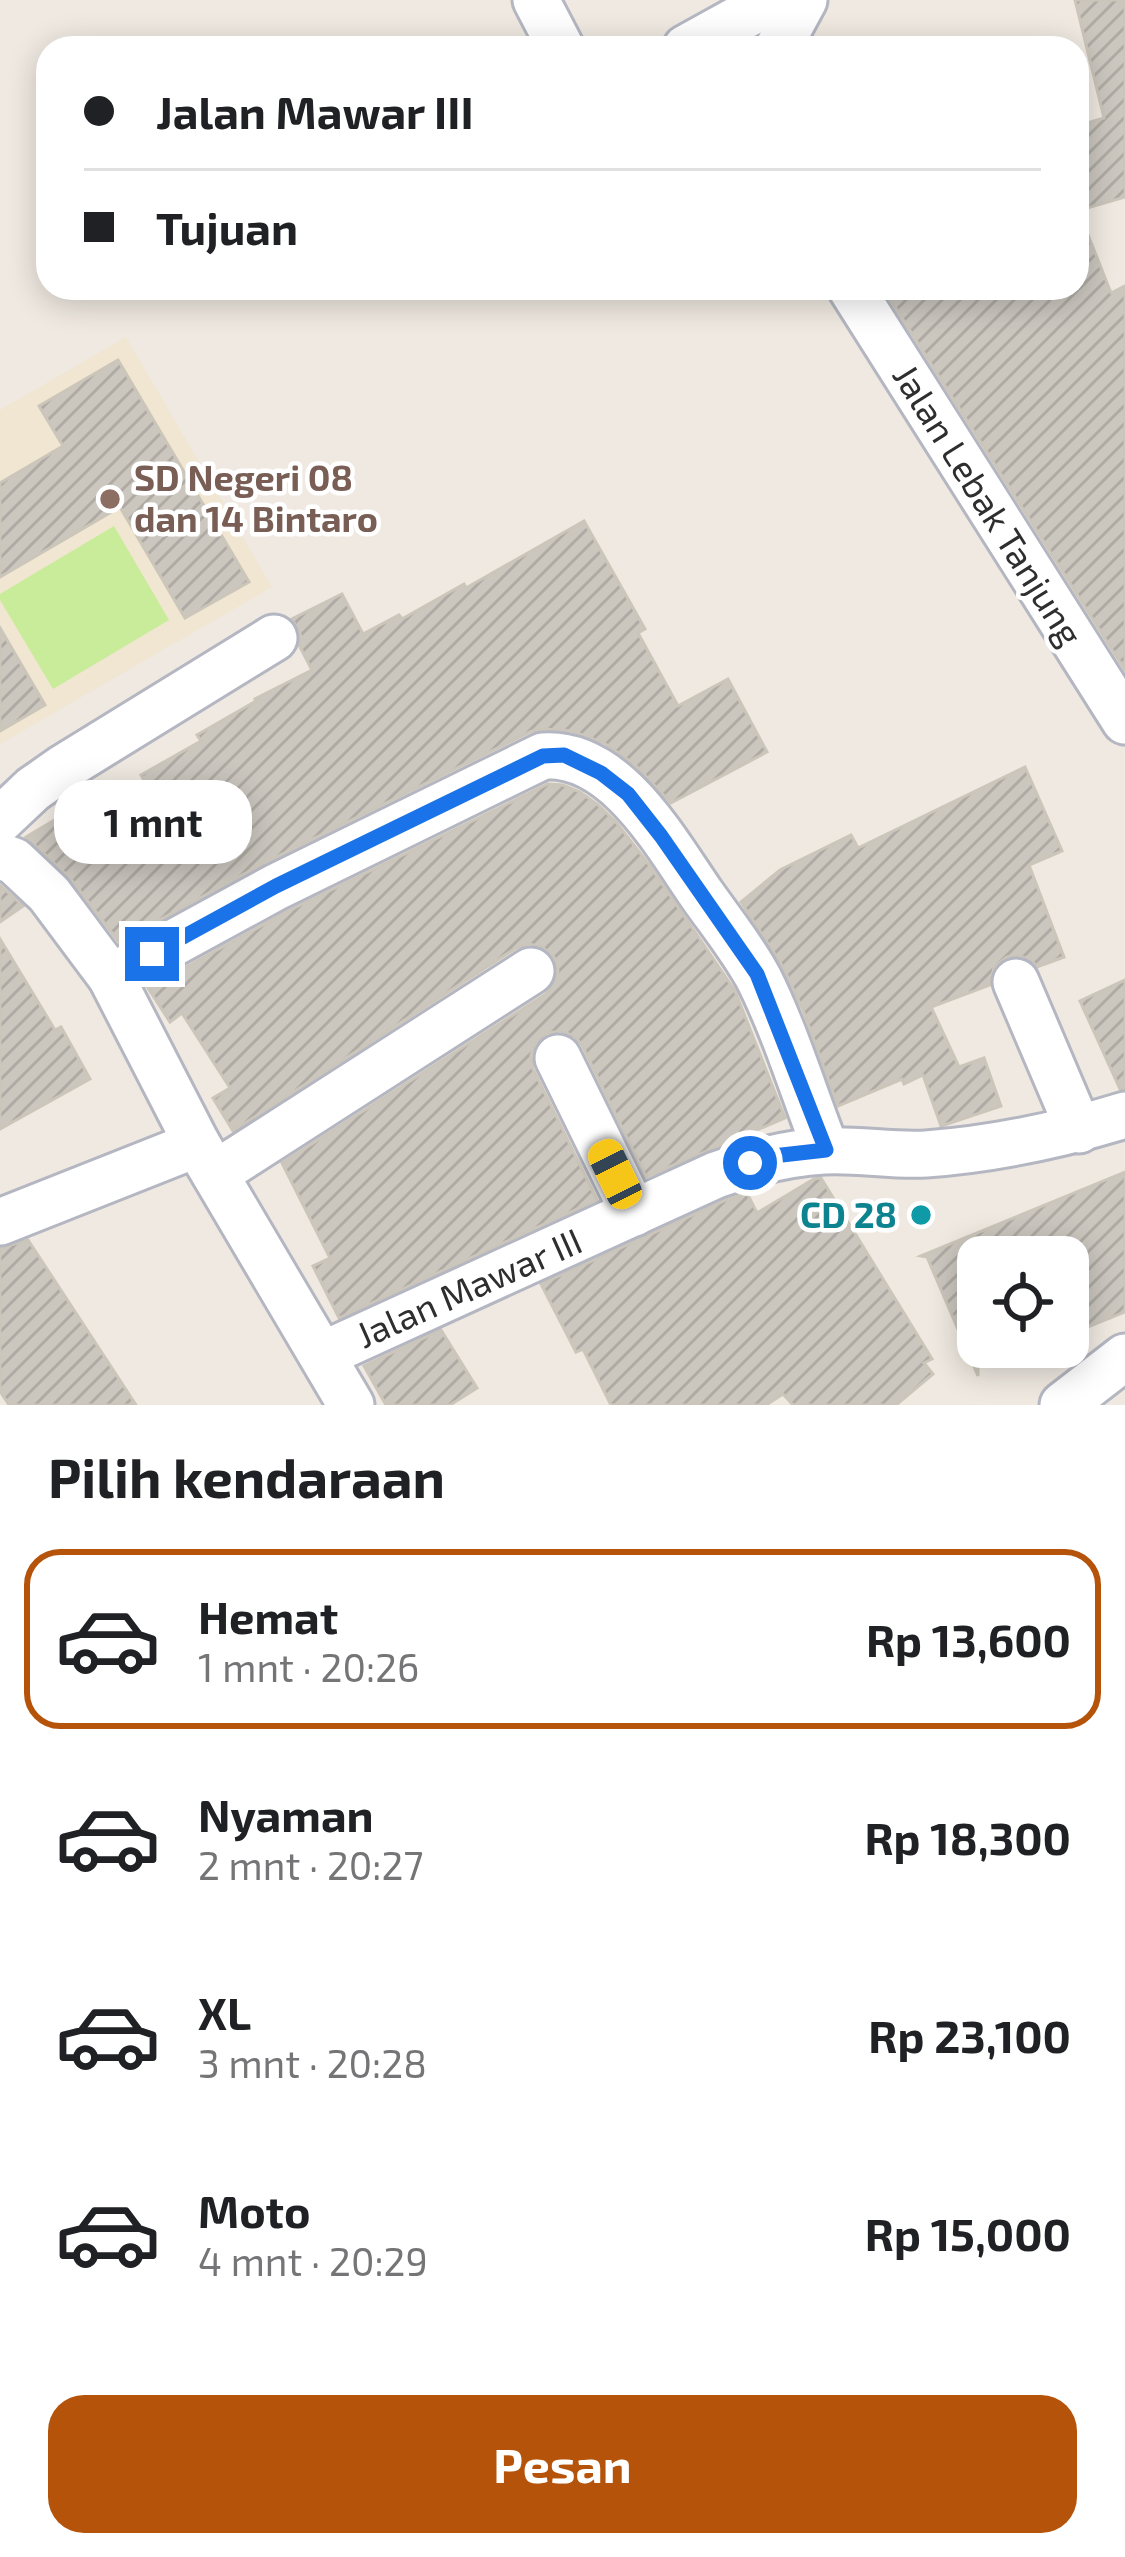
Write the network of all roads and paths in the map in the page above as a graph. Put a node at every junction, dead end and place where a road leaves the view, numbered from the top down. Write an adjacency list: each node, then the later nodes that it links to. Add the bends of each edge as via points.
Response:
1 (536, 0): 4 (street)
2 (773, 0): 5 (street)
3 (804, 0): 6 (street)
4 (555, 36)
5 (708, 36)
6 (784, 36)
7 (859, 300): 9 (street, Jalan Lebak Tanjung)
8 (274, 638): 10 (street, via 34,789)
9 (1125, 721)
10 (3, 846): 12 (street, Jalan Mawar III)
11 (531, 971): 18 (street)
12 (111, 977): 17 (street, via 361,843 543,756 564,755 628,794 742,952); 18 (street, Jalan Mawar III)
13 (1016, 982): 16 (street)
14 (558, 1058): 19 (street)
15 (1125, 1115): 16 (street, Jalan Mawar III)
16 (1079, 1130): 17 (street, Jalan Mawar III, via 921,1154)
17 (826, 1150): 19 (street, Jalan Mawar III, via 750,1163)
18 (206, 1159): 20 (street); 21 (street, Jalan Mawar III)
19 (634, 1213): 21 (street, Jalan Mawar III)
20 (0, 1222)
21 (322, 1355): 23 (street)
22 (1125, 1357): 24 (street)
23 (351, 1405)
24 (1063, 1405)

